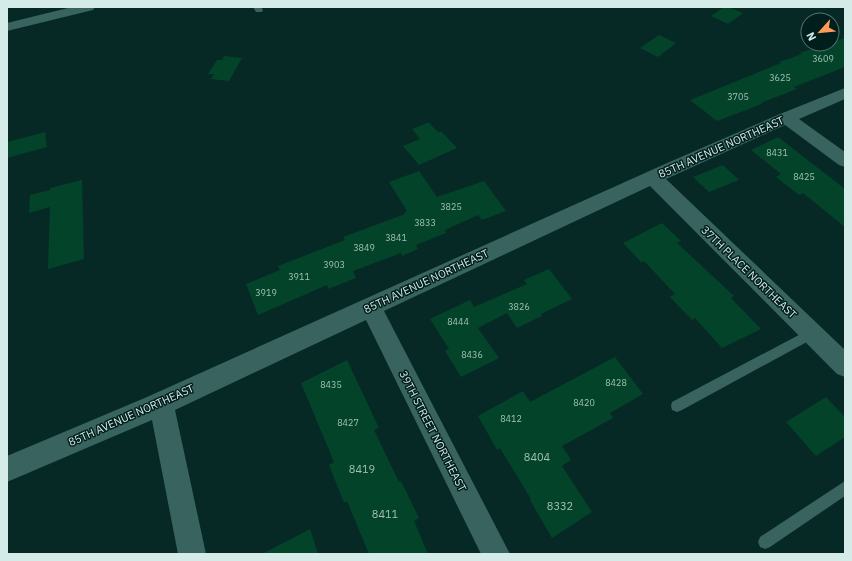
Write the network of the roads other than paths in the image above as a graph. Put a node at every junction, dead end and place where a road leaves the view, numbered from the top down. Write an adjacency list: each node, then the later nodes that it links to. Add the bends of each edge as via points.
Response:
1 (81, 8): 2 (street)
2 (7, 27)
3 (845, 93): 4 (street, 85TH AVENUE NORTHEAST)
4 (786, 118): 5 (street); 6 (street, 85TH AVENUE NORTHEAST)
5 (845, 161)
6 (653, 178): 7 (street, 85TH AVENUE NORTHEAST, via 516,238); 8 (street, 37TH PLACE NORTHEAST)
7 (371, 307): 10 (street, 85TH AVENUE NORTHEAST); 16 (street, 39TH STREET NORTHEAST)
8 (812, 334): 9 (street, 37TH PLACE NORTHEAST); 11 (lane)
9 (845, 366)
10 (161, 403): 12 (street, 85TH AVENUE NORTHEAST); 15 (street)
11 (676, 406)
12 (7, 469)
13 (845, 488): 14 (lane)
14 (765, 542)
15 (192, 554)
16 (496, 554)

